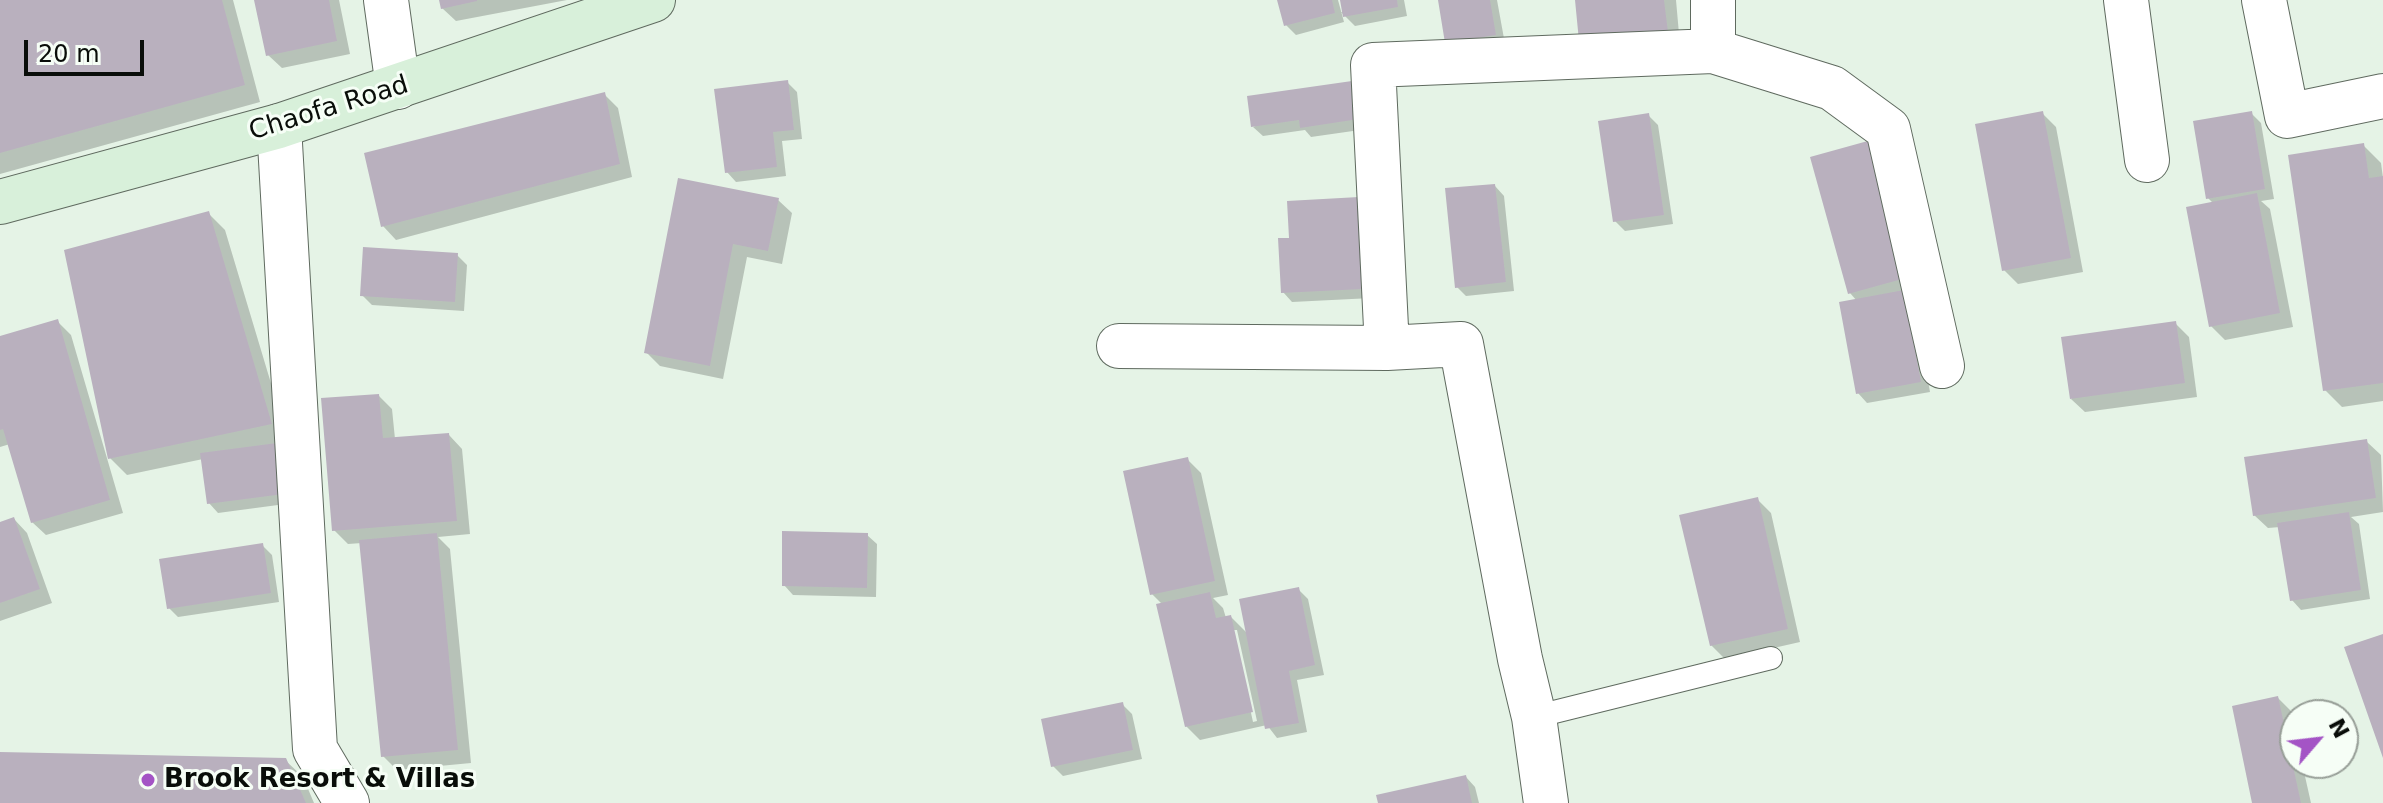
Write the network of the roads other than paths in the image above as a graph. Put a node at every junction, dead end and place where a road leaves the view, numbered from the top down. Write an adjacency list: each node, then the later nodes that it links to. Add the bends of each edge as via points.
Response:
1 (386, 0): 7 (street)
2 (653, 0): 7 (main road, Chaofa Road)
3 (1713, 0): 6 (street)
4 (2126, 0): 10 (street)
5 (2264, 0): 8 (street, via 2287,116)
6 (1713, 51): 13 (street, via 1373,65); 14 (street, via 1832,88 1888,129)
7 (398, 87): 9 (main road, Chaofa Road)
8 (2383, 96)
9 (279, 126): 11 (main road, Chaofa Road); 17 (street, via 315,749)
10 (2147, 160)
11 (0, 202)
12 (1119, 346): 13 (street)
13 (1387, 348): 16 (street, via 1461,344)
14 (1942, 366)
15 (1771, 658): 16 (lane)
16 (1534, 717): 18 (street)
17 (347, 803)
18 (1546, 803)

